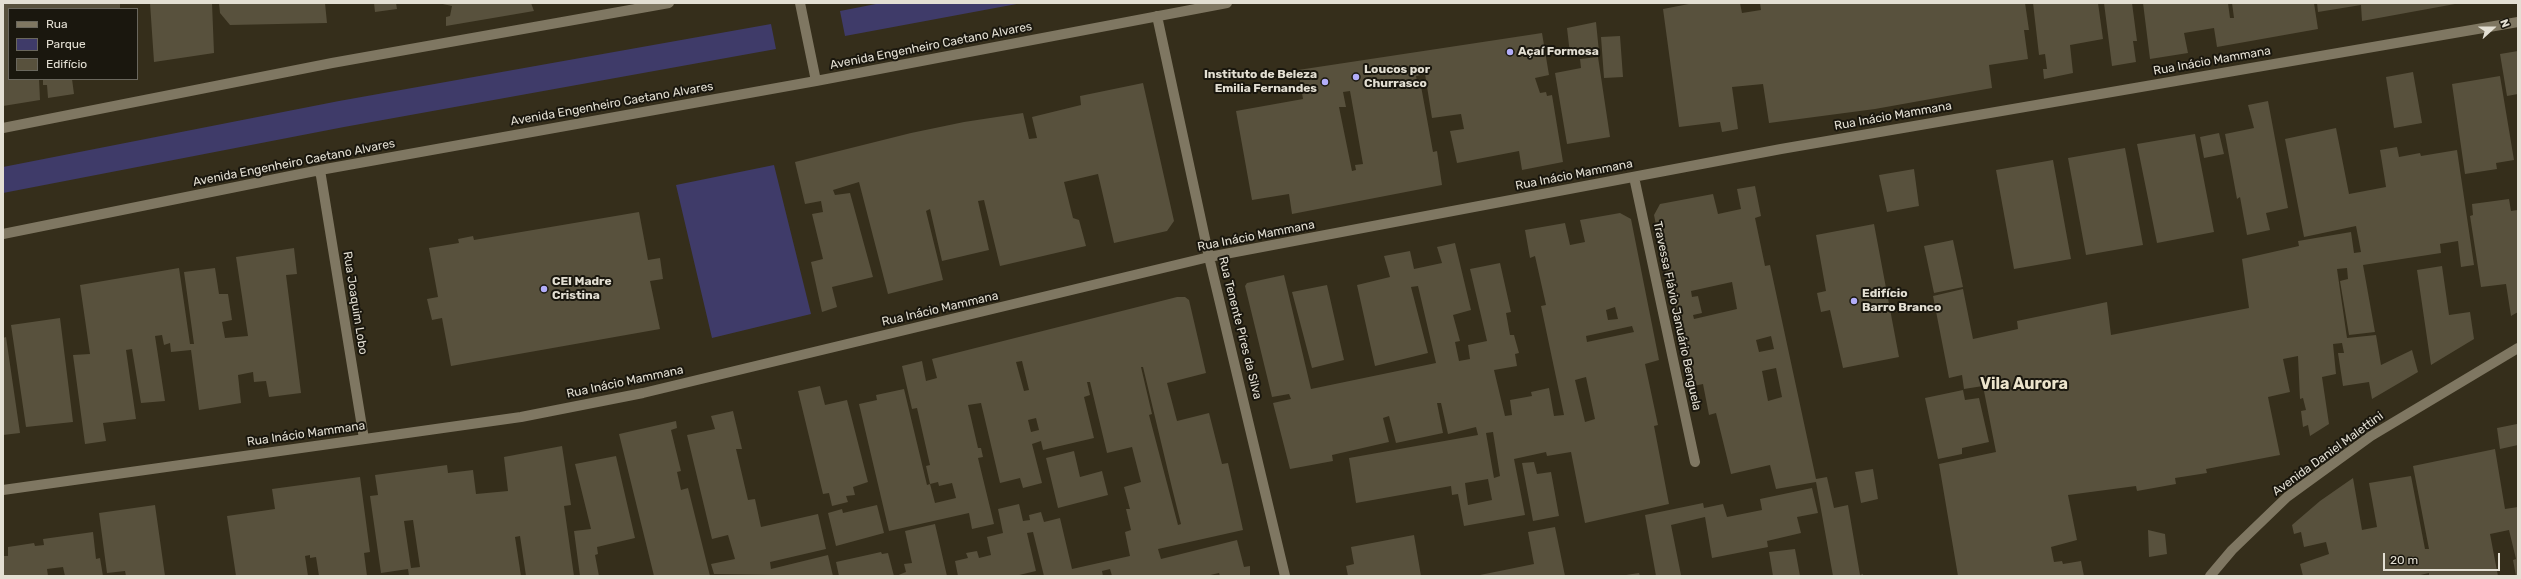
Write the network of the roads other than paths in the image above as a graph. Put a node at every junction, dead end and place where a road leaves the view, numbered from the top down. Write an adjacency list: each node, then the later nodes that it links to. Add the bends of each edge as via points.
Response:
1 (669, 3): 7 (street, via 332,63)
2 (800, 3): 6 (street)
3 (1227, 3): 4 (street, Avenida Engenheiro Caetano Alvares)
4 (1157, 16): 6 (street, Avenida Engenheiro Caetano Alvares); 11 (street, Rua Tenente Píres da Silva)
5 (2518, 22): 9 (street, Rua Inácio Mammana, via 1788,147)
6 (816, 81): 8 (street, Avenida Engenheiro Caetano Alvares)
7 (3, 128)
8 (320, 170): 10 (street, Avenida Engenheiro Caetano Alvares); 13 (street, Rua Joaquim Lobo)
9 (1634, 177): 11 (street, Rua Inácio Mammana); 14 (street, Travessa Flávio Januário Benguela)
10 (3, 234)
11 (1209, 257): 13 (street, Rua Inácio Mammana, via 643,393 521,417); 16 (street, Rua Tenente Píres da Silva)
12 (2518, 348): 17 (street, Avenida Daniel Malettini, via 2371,436 2287,497 2232,550)
13 (364, 439): 15 (street, Rua Inácio Mammana)
14 (1695, 462)
15 (3, 490)
16 (1285, 576)
17 (2210, 576)

